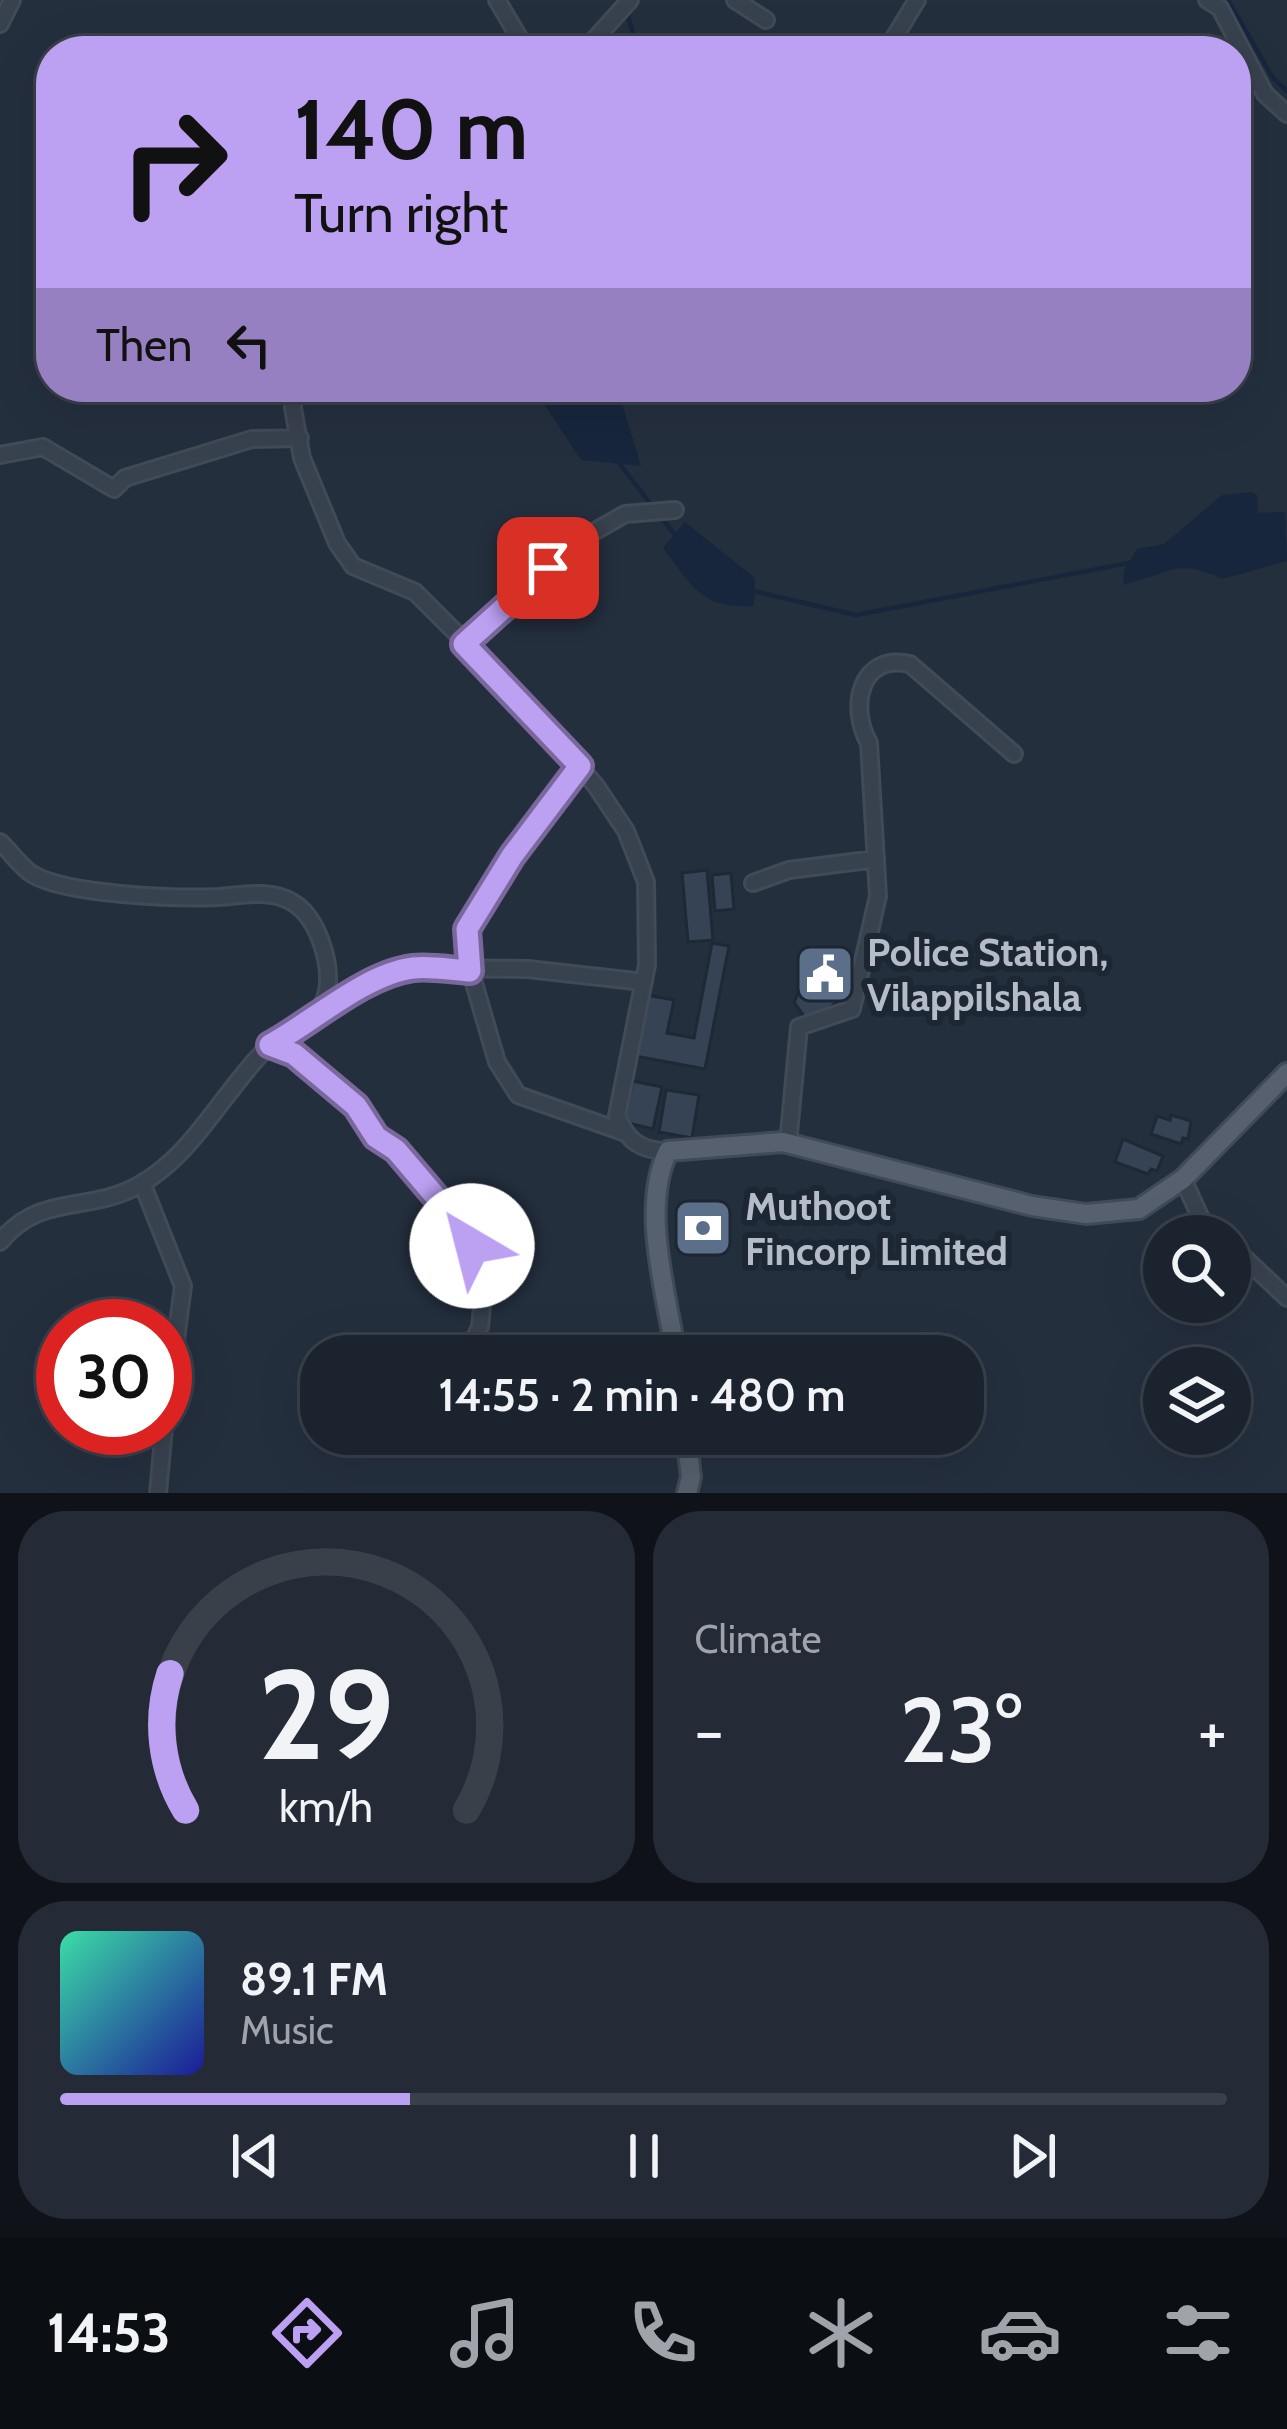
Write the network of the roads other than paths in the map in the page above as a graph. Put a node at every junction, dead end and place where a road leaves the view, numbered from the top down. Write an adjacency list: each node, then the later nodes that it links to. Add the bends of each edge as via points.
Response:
1 (12, 0): 8 (street)
2 (497, 0): 9 (street)
3 (630, 0): 10 (street)
4 (735, 0): 7 (street)
5 (917, 0): 11 (street)
6 (1207, 0): 12 (street)
7 (766, 20)
8 (0, 24)
9 (518, 36)
10 (598, 36)
11 (895, 36)
12 (1235, 36)
13 (1251, 67): 14 (street)
14 (1287, 114)
15 (293, 402): 16 (street)
16 (300, 438): 17 (street, via 253,439 125,478 114,489 43,447); 19 (street, via 310,482 353,566 415,592)
17 (0, 455)
18 (675, 510): 19 (street, via 625,514 576,542)
19 (464, 644): 21 (street)
20 (1014, 754): 23 (street, via 910,664 893,661 868,674 857,721 869,743)
21 (580, 766): 25 (street, via 467,929); 26 (street, via 626,831 646,882)
22 (0, 842): 27 (street, via 29,872 63,888 281,896 318,933 327,990)
23 (876, 859): 24 (street); 31 (street, via 874,919 852,1009 799,1028)
24 (753, 883)
25 (470, 971): 26 (street); 27 (street, via 410,968); 30 (street, via 497,1062 518,1095)
26 (644, 982): 30 (street, via 617,1116)
27 (319, 1009): 28 (street)
28 (270, 1045): 36 (street, via 186,1146 139,1186 33,1211); 40 (street, via 294,1054 356,1106 464,1232 483,1296)
29 (1287, 1072): 33 (main road)
30 (623, 1132): 32 (street, via 650,1151)
31 (788, 1144): 32 (main road); 33 (main road, via 1086,1214 1139,1209)
32 (668, 1151): 41 (main road, via 656,1175)
33 (1183, 1179): 35 (street)
34 (144, 1188): 39 (street)
35 (1199, 1215)
36 (0, 1242)
37 (1251, 1264): 38 (street)
38 (1287, 1298)
39 (181, 1299)
40 (476, 1335)
41 (673, 1335)
42 (159, 1455): 44 (street)
43 (688, 1455): 45 (main road)
44 (158, 1493)
45 (687, 1493)

